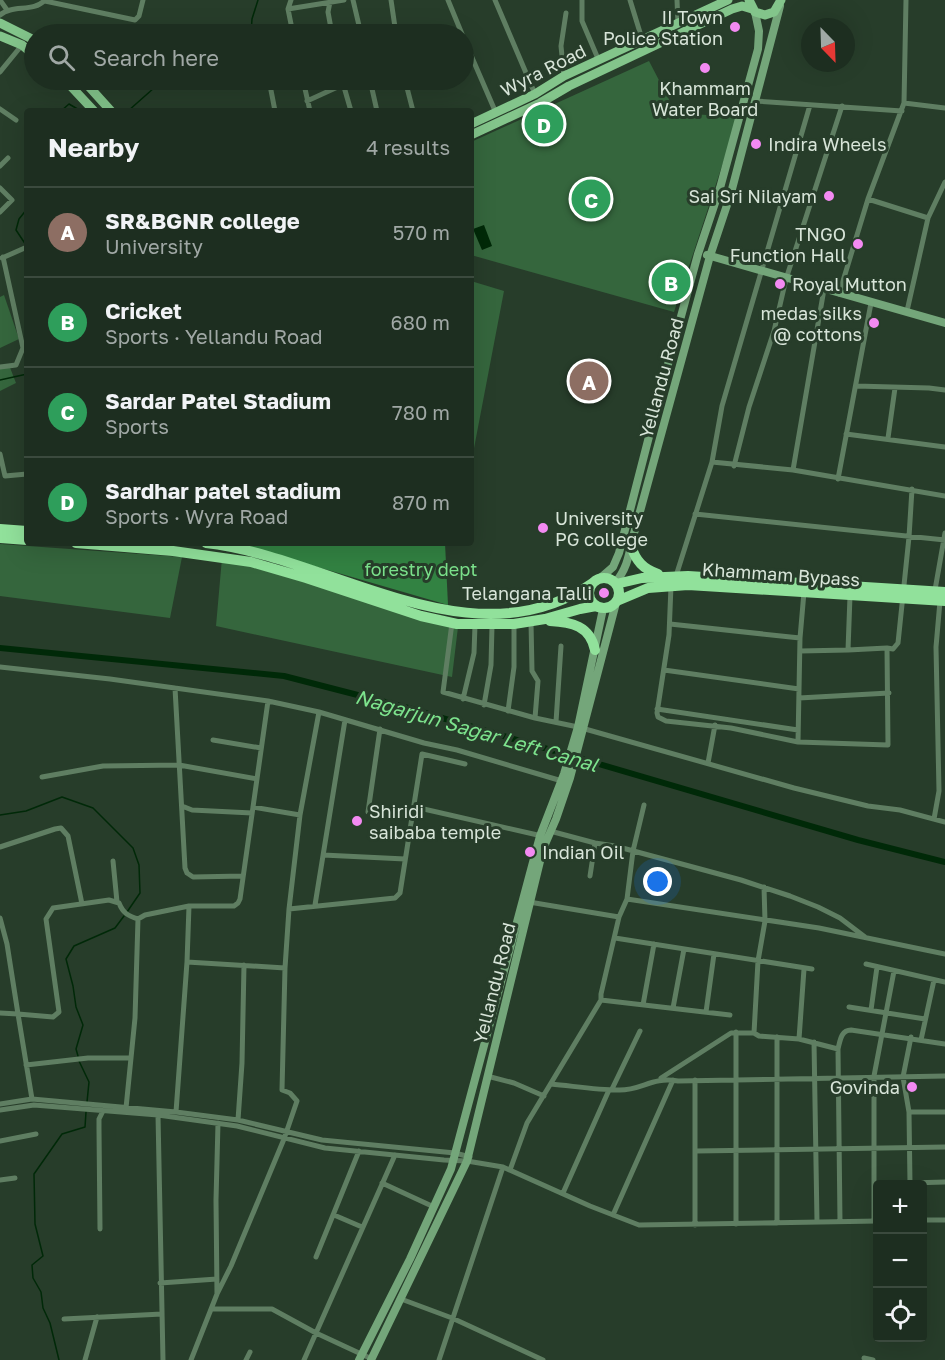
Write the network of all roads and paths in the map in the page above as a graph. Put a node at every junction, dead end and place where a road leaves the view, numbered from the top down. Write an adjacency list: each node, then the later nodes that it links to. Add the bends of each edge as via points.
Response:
1 (0, 0): 19 (street)
2 (143, 0): 14 (street, via 135,20)
3 (291, 0): 18 (street)
4 (344, 0): 15 (street)
5 (353, 0): 25 (street)
6 (391, 0): 26 (street)
7 (448, 0): 27 (street)
8 (495, 0): 45 (street)
9 (582, 0): 33 (street, via 582,21)
10 (630, 0): 31 (street)
11 (677, 0): 28 (street)
12 (728, 0): 28 (main road, Wyra Road)
13 (906, 0): 48 (street)
14 (45, 1): 19 (street, via 31,8)
15 (330, 2): 18 (street); 24 (street)
16 (781, 2): 17 (main road, Wyra Road, via 774,12 765,15); 47 (main road, Yellandu Road)
17 (752, 7): 64 (main road, Wyra Road, via 732,9); 73 (main road, Yellandu Road, via 759,31 758,49)
18 (288, 9): 23 (street)
19 (7, 10): 21 (street)
20 (566, 13): 36 (street, via 561,46)
21 (0, 15)
22 (0, 23): 29 (main road)
23 (291, 24)
24 (330, 24)
25 (359, 24)
26 (395, 24)
27 (458, 24)
28 (678, 24): 31 (main road, Wyra Road)
29 (24, 35)
30 (0, 36): 32 (main road)
31 (642, 39): 33 (main road, Wyra Road)
32 (22, 45): 35 (street)
33 (599, 60): 36 (main road, Wyra Road)
34 (474, 62): 61 (street)
35 (0, 72)
36 (564, 76): 45 (main road, Wyra Road)
37 (74, 90): 51 (main road)
38 (92, 90): 52 (main road)
39 (271, 90): 53 (street)
40 (305, 90): 46 (street)
41 (328, 90): 46 (street)
42 (345, 90): 55 (street)
43 (372, 90): 56 (street)
44 (408, 90): 57 (street)
45 (534, 94): 61 (main road, Wyra Road)
46 (307, 101): 54 (street)
47 (755, 101): 49 (street); 74 (main road, Yellandu Road)
48 (904, 103): 58 (street); 60 (street)
49 (810, 105): 50 (street); 76 (street)
50 (842, 106): 60 (street); 77 (street)
51 (91, 108)
52 (108, 108)
53 (274, 108)
54 (308, 108)
55 (350, 108)
56 (376, 108)
57 (412, 108)
58 (945, 108)
59 (0, 109): 62 (street)
60 (902, 111): 69 (street)
61 (496, 113): 63 (main road, Wyra Road)
62 (16, 120)
63 (474, 123)
64 (474, 134)
65 (8, 158): 66 (street)
66 (0, 166)
67 (945, 182): 71 (street)
68 (0, 188): 70 (street, via 12,200)
69 (868, 199): 71 (street); 79 (street)
70 (0, 212)
71 (928, 218): 81 (street)
72 (24, 248): 75 (street)
73 (698, 254): 74 (main road); 110 (main road, Yellandu Road, via 619,553 613,567)
74 (710, 256): 76 (main road); 108 (main road, Yellandu Road)
75 (2, 258): 83 (street, via 23,348 16,365)
76 (762, 272): 77 (main road); 91 (street, via 722,406)
77 (786, 279): 78 (main road); 92 (street)
78 (824, 289): 79 (main road); 93 (street)
79 (839, 294): 80 (main road)
80 (871, 303): 81 (main road); 84 (street)
81 (907, 311): 82 (main road)
82 (945, 323)
83 (0, 367)
84 (855, 386): 85 (street); 87 (street)
85 (895, 388): 86 (street); 88 (street)
86 (945, 390)
87 (846, 434): 88 (street); 95 (street)
88 (888, 438): 89 (street)
89 (945, 447)
90 (0, 454): 94 (street, via 5,476)
91 (712, 462): 92 (street); 98 (street)
92 (735, 466): 93 (street)
93 (793, 470): 95 (street)
94 (24, 474)
95 (838, 478): 96 (street)
96 (912, 489): 97 (street); 102 (street)
97 (945, 496)
98 (695, 514): 102 (street); 109 (street)
99 (0, 529): 100 (highway)
100 (24, 531)
101 (945, 533): 105 (street)
102 (909, 537): 105 (street); 113 (street)
103 (0, 538): 104 (highway)
104 (24, 540)
105 (945, 540): 115 (street)
106 (113, 546): 119 (highway, via 251,562)
107 (225, 546): 110 (highway, via 280,559 400,599 458,612 497,614 541,608 569,598)
108 (631, 546): 109 (highway, via 644,568); 111 (main road, Yellandu Road, via 624,573)
109 (673, 579): 111 (highway, Khammam Bypass, via 642,578); 112 (highway, Khammam Bypass); 113 (highway, Khammam Bypass); 116 (highway, Khammam Bypass); 121 (street)
110 (596, 581): 111 (highway, via 607,579); 117 (highway, via 589,595)
111 (616, 584): 116 (highway)
112 (804, 592): 114 (highway, Khammam Bypass); 124 (street)
113 (903, 594): 114 (highway, Khammam Bypass); 115 (highway, Khammam Bypass); 126 (street, via 898,643 893,649)
114 (850, 596): 128 (street)
115 (941, 597): 167 (street, via 936,647 939,791)
116 (617, 602): 117 (highway); 147 (main road, Yellandu Road)
117 (600, 608): 118 (highway); 127 (main road, Yellandu Road)
118 (531, 622): 120 (highway); 127 (highway, via 576,624 587,632); 142 (street, via 531,671 538,681)
119 (452, 623): 122 (highway); 136 (street, via 443,692)
120 (514, 624): 123 (highway); 140 (street)
121 (670, 624): 124 (street); 131 (street)
122 (475, 625): 123 (highway); 136 (street, via 474,653)
123 (492, 626): 138 (street, via 492,665)
124 (800, 638): 129 (street)
125 (561, 646): 145 (street)
126 (887, 648): 128 (street); 134 (street)
127 (595, 650): 147 (main road, Yellandu Road)
128 (848, 650): 129 (street)
129 (800, 651): 133 (street)
130 (0, 667): 132 (street)
131 (664, 670): 133 (street); 139 (street)
132 (175, 688): 137 (street); 157 (street)
133 (799, 689): 135 (street)
134 (889, 693): 135 (street); 151 (street, via 888,745)
135 (799, 698): 149 (street)
136 (463, 699): 138 (street)
137 (268, 701): 141 (street); 153 (street)
138 (484, 705): 140 (street)
139 (657, 709): 143 (street); 146 (street, via 661,719)
140 (508, 711): 142 (street)
141 (319, 712): 144 (street); 165 (street)
142 (536, 718): 145 (street)
143 (716, 718): 146 (street); 149 (street)
144 (345, 720): 148 (street); 173 (street)
145 (555, 722): 147 (street)
146 (714, 726): 151 (street); 155 (street)
147 (581, 728): 155 (street); 159 (main road, Yellandu Road)
148 (380, 729): 152 (street); 166 (street, via 368,812)
149 (798, 730): 151 (street)
150 (213, 740): 153 (street)
151 (798, 742)
152 (424, 743): 154 (street); 159 (street)
153 (261, 748): 160 (street)
154 (422, 754): 156 (street); 163 (street)
155 (708, 763): 167 (street)
156 (465, 764)
157 (179, 765): 158 (street, via 103,766); 160 (street); 162 (street)
158 (42, 777)
159 (565, 778): 169 (main road, Yellandu Road)
160 (257, 779): 164 (street)
161 (644, 804): 172 (street)
162 (182, 806): 164 (street, via 192,810); 176 (street, via 187,873 193,877)
163 (415, 807): 166 (street); 169 (street)
164 (252, 810): 165 (street); 176 (street)
165 (300, 815): 185 (street)
166 (413, 815): 174 (street)
167 (934, 819): 168 (street)
168 (945, 822)
169 (546, 835): 170 (street); 181 (main road, Yellandu Road); 271 (main road, Yellandu Road)
170 (596, 843): 172 (street); 177 (street)
171 (0, 847): 182 (street, via 61,828 68,836)
172 (633, 851): 178 (street); 179 (street)
173 (323, 855): 174 (street); 183 (street)
174 (405, 859): 183 (street, via 400,893 395,898)
175 (113, 861): 180 (street)
176 (243, 876): 184 (street, via 240,898 234,906)
177 (590, 876)
178 (764, 887): 189 (street); 190 (street, via 818,907)
179 (627, 899): 186 (street); 189 (street)
180 (117, 902): 182 (street); 188 (street, via 128,916)
181 (529, 902): 186 (street); 231 (main road, Yellandu Road)
182 (82, 904): 215 (street, via 53,908 46,919 59,1012 52,1017)
183 (315, 905): 185 (street)
184 (189, 906): 188 (street); 197 (street)
185 (289, 909): 201 (street)
186 (619, 917): 191 (street)
187 (0, 918): 215 (street)
188 (138, 919): 229 (street)
189 (765, 921): 190 (street); 196 (street)
190 (865, 937): 195 (street)
191 (615, 938): 192 (street); 207 (street)
192 (654, 944): 193 (street); 208 (street)
193 (684, 949): 194 (street); 210 (street)
194 (714, 954): 196 (street); 212 (street)
195 (945, 954)
196 (758, 961): 202 (street); 220 (street)
197 (187, 962): 199 (street); 251 (street)
198 (866, 964): 200 (street)
199 (244, 965): 201 (street); 255 (street)
200 (877, 967): 204 (street); 211 (street)
201 (285, 968): 257 (street, via 282,1090 297,1101)
202 (804, 969): 203 (street); 224 (street)
203 (812, 969)
204 (894, 971): 205 (street); 213 (street)
205 (934, 980): 206 (street); 217 (street)
206 (945, 982)
207 (601, 1000): 208 (street); 242 (street)
208 (643, 1005): 210 (street)
209 (849, 1007): 211 (street)
210 (673, 1008): 212 (street)
211 (871, 1010): 213 (street)
212 (706, 1012): 216 (street)
213 (887, 1012): 217 (street); 221 (street)
214 (0, 1013): 215 (street)
215 (18, 1014): 230 (street)
216 (730, 1015)
217 (925, 1019): 225 (street)
218 (640, 1031): 243 (street)
219 (736, 1032): 220 (street); 237 (street); 238 (street)
220 (754, 1033): 222 (street)
221 (883, 1034): 223 (street); 228 (street, via 848,1030); 232 (street)
222 (777, 1037): 224 (street); 239 (street)
223 (911, 1037): 225 (street); 235 (street)
224 (799, 1038): 226 (street)
225 (921, 1040): 227 (street)
226 (814, 1042): 228 (street); 236 (street)
227 (945, 1044)
228 (838, 1049): 234 (street)
229 (131, 1058): 230 (street); 248 (street)
230 (26, 1065): 245 (street)
231 (487, 1076): 244 (street); 272 (main road, Yellandu Road)
232 (874, 1076): 234 (street); 235 (street); 264 (street)
233 (945, 1076): 235 (street)
234 (839, 1077): 236 (street); 263 (street)
235 (903, 1077): 252 (street)
236 (816, 1078): 239 (street); 265 (street)
237 (660, 1079): 240 (street); 243 (street, via 634,1088)
238 (735, 1079): 239 (street); 241 (street); 266 (street)
239 (775, 1079): 267 (street)
240 (673, 1080): 241 (street); 285 (street)
241 (695, 1080): 269 (street)
242 (551, 1084): 243 (street); 244 (street)
243 (610, 1089): 282 (street)
244 (544, 1096): 274 (street, via 527,1123)
245 (32, 1099): 246 (street); 247 (street)
246 (0, 1104)
247 (83, 1106): 249 (street); 250 (street, via 34,1105)
248 (126, 1108): 249 (street); 251 (street)
249 (100, 1109): 254 (street); 295 (street)
250 (0, 1110)
251 (176, 1112): 255 (street)
252 (909, 1112): 253 (street); 261 (street)
253 (945, 1112)
254 (158, 1115): 256 (street); 298 (street)
255 (238, 1120): 257 (street)
256 (218, 1123): 259 (street); 297 (street)
257 (286, 1132): 259 (street); 271 (street)
258 (36, 1134): 260 (street)
259 (284, 1139): 268 (street); 299 (street)
260 (0, 1141)
261 (909, 1147): 262 (street); 264 (street); 278 (street)
262 (945, 1147)
263 (839, 1148): 264 (street); 265 (street); 290 (street)
264 (875, 1148): 277 (street)
265 (816, 1149): 267 (street); 289 (street)
266 (735, 1150): 267 (street); 269 (street); 292 (street)
267 (776, 1150): 291 (street)
268 (359, 1151): 270 (street); 284 (street)
269 (696, 1151): 293 (street)
270 (395, 1155): 271 (street); 280 (street)
271 (454, 1157): 272 (street); 283 (main road, Yellandu Road)
272 (470, 1159): 273 (street); 300 (main road, Yellandu Road)
273 (503, 1167): 274 (street); 304 (street)
274 (510, 1170): 282 (street)
275 (15, 1178): 276 (street)
276 (0, 1180)
277 (875, 1180)
278 (910, 1180)
279 (945, 1182): 281 (street)
280 (382, 1183): 283 (street); 294 (street)
281 (927, 1183)
282 (563, 1193): 285 (street)
283 (434, 1207): 308 (main road, Yellandu Road)
284 (334, 1215): 294 (street); 296 (street)
285 (613, 1215): 293 (street, via 639,1225)
286 (927, 1220): 287 (street)
287 (945, 1220)
288 (873, 1221): 290 (street)
289 (817, 1222): 290 (street); 291 (street)
290 (840, 1222)
291 (777, 1223): 292 (street)
292 (736, 1224): 293 (street)
293 (695, 1225)
294 (363, 1227): 306 (street)
295 (100, 1229)
296 (316, 1257)
297 (217, 1279): 298 (street); 299 (street)
298 (160, 1282): 302 (street)
299 (217, 1294): 301 (street)
300 (401, 1299): 304 (street); 310 (main road, Yellandu Road)
301 (212, 1309): 306 (street, via 272,1309); 313 (street)
302 (162, 1314): 303 (street); 312 (street)
303 (97, 1317): 305 (street); 311 (street)
304 (452, 1318): 316 (street); 317 (street)
305 (64, 1319)
306 (316, 1333): 308 (street); 315 (street)
307 (250, 1352): 314 (street)
308 (361, 1357): 310 (street)
309 (864, 1358): 318 (street)
310 (372, 1359)
311 (85, 1360)
312 (163, 1360)
313 (191, 1360)
314 (246, 1360)
315 (304, 1360)
316 (439, 1360)
317 (543, 1360)
318 (873, 1360)

